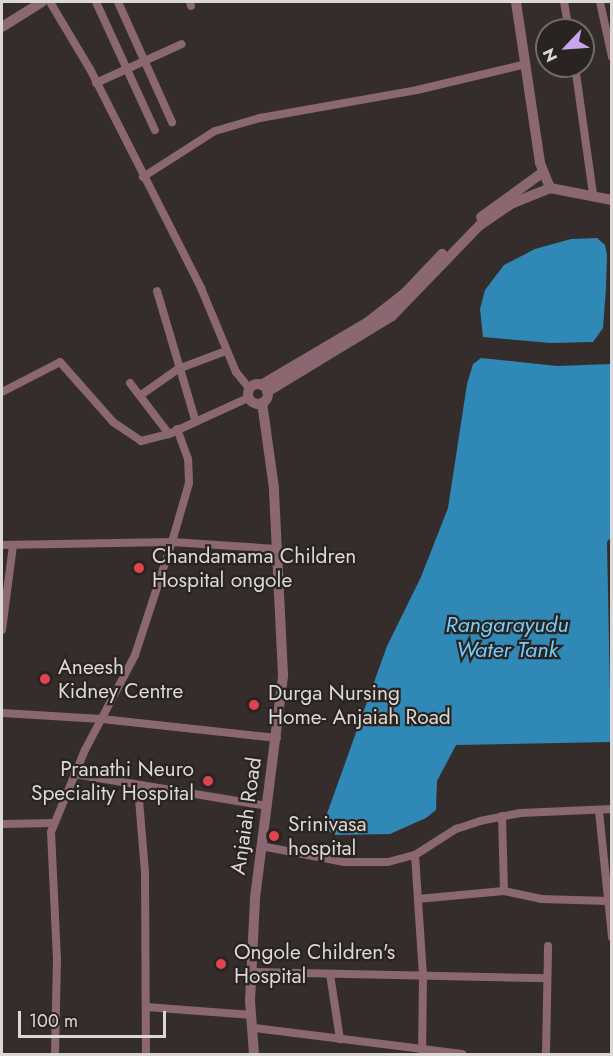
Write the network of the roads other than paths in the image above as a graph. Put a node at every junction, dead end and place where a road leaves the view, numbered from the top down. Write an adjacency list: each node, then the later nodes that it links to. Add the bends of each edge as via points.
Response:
1 (42, 2): 9 (street)
2 (50, 2): 16 (street)
3 (96, 2): 14 (street)
4 (118, 2): 12 (street)
5 (516, 2): 13 (street)
6 (564, 2): 8 (street)
7 (600, 2): 11 (street)
8 (567, 18)
9 (2, 27)
10 (182, 44): 12 (street)
11 (612, 57)
12 (144, 61): 14 (street); 17 (street)
13 (526, 64): 19 (street); 20 (street, via 215,131)
14 (126, 69): 16 (street); 18 (street)
15 (577, 78): 22 (street)
16 (96, 83): 20 (street)
17 (171, 122)
18 (155, 130)
19 (542, 172): 21 (street); 28 (street, via 479,219 405,293 368,322)
20 (143, 177): 25 (street, via 201,288)
21 (550, 188): 22 (street); 28 (street, via 513,203 480,225 404,305 367,334)
22 (593, 194): 23 (street)
23 (612, 200)
24 (157, 291): 26 (street)
25 (226, 351): 26 (street); 30 (street)
26 (178, 369): 31 (street); 33 (street)
27 (130, 384): 31 (street)
28 (264, 388): 30 (street); 32 (street)
29 (2, 392): 34 (street, via 60,362 130,436 150,441)
30 (249, 393): 32 (street, via 254,404); 33 (street)
31 (141, 395): 34 (street)
32 (262, 403): 38 (street, Anjaiah Road, via 269,440)
33 (195, 419): 34 (street)
34 (173, 431): 35 (street, via 188,459 189,483)
35 (172, 542): 37 (street); 38 (street); 41 (street, via 135,655)
36 (2, 545): 37 (street)
37 (13, 545): 39 (street)
38 (277, 549): 42 (street, Anjaiah Road, via 283,655)
39 (2, 630)
40 (2, 713): 41 (street)
41 (102, 718): 42 (street); 43 (street)
42 (277, 738): 45 (street, Anjaiah Road)
43 (74, 774): 44 (street); 50 (street)
44 (138, 787): 45 (street); 62 (street, via 145,872)
45 (267, 806): 51 (street, Anjaiah Road)
46 (612, 809): 47 (street)
47 (599, 811): 48 (street); 55 (street)
48 (502, 816): 52 (street, via 456,829); 53 (street)
49 (2, 824): 50 (street)
50 (53, 824): 67 (street, via 50,844 57,959)
51 (261, 846): 52 (street, via 344,862 388,862); 58 (street, Anjaiah Road)
52 (415, 855): 54 (street)
53 (504, 891): 54 (street); 55 (street, via 541,899)
54 (418, 899): 60 (street)
55 (608, 901): 56 (street)
56 (612, 937)
57 (548, 946): 61 (street)
58 (250, 972): 59 (street); 63 (street, Anjaiah Road)
59 (330, 974): 60 (street); 65 (street)
60 (423, 977): 61 (street); 66 (street)
61 (547, 978): 71 (street)
62 (146, 1006): 63 (street); 68 (street)
63 (252, 1015): 64 (street, Anjaiah Road)
64 (254, 1028): 65 (street); 69 (street, Anjaiah Road)
65 (339, 1039): 66 (street)
66 (422, 1052): 70 (street)
67 (55, 1054)
68 (146, 1054)
69 (254, 1054)
70 (462, 1054)
71 (546, 1054)

